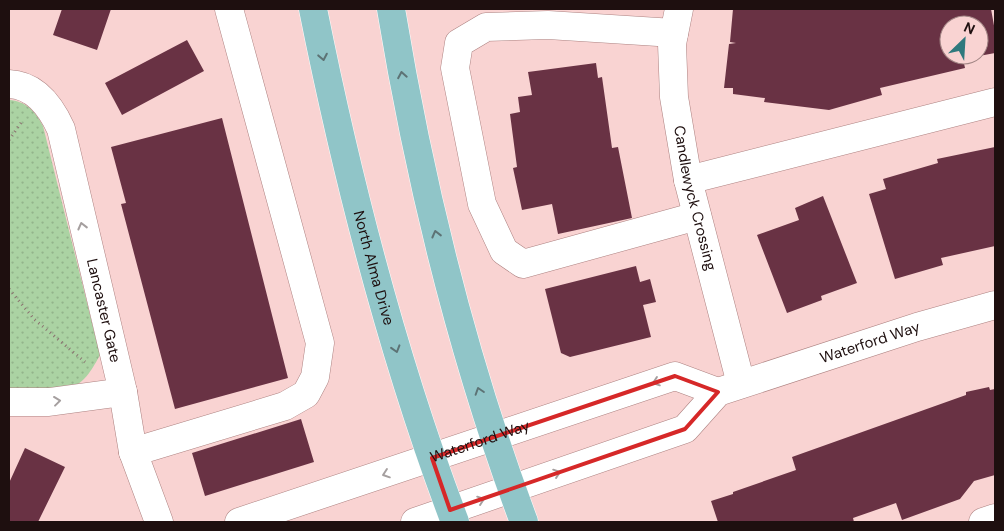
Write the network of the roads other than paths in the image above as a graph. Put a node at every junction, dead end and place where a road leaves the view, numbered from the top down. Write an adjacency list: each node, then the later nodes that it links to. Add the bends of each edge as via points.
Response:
1 (229, 9): 14 (street, via 320,343 315,377 306,394 285,406)
2 (313, 9): 15 (main road, North Alma Drive, one-way to 15, via 355,200 380,294)
3 (391, 9): 13 (main road, one-way to 3, via 448,285 425,193)
4 (677, 21): 7 (street, Candlewyck Crossing, via 672,44 674,97); 8 (street, via 486,27 459,43 455,68 482,204 504,251 523,264)
5 (9, 84): 11 (street, Lancaster Gate, one-way to 5, via 61,129 54,114 35,108 29,90)
6 (995, 102): 7 (street)
7 (688, 180): 8 (street, Candlewyck Crossing)
8 (697, 216): 10 (street, Candlewyck Crossing)
9 (995, 305): 10 (street, Waterford Way)
10 (730, 388): 13 (street, Waterford Way, one-way to 13, via 675,376); 16 (street, one-way to 10, via 685,429)
11 (123, 392): 12 (street, one-way to 11, via 49,402); 14 (street, Lancaster Gate)
12 (9, 402)
13 (494, 437): 15 (street, Waterford Way); 16 (main road)
14 (133, 452): 19 (street, Lancaster Gate)
15 (432, 458): 17 (main road, North Alma Drive); 20 (street, Waterford Way, one-way to 20)
16 (511, 489): 17 (street, one-way to 16); 22 (main road)
17 (452, 516): 21 (street)
18 (995, 518): 23 (street)
19 (159, 522)
20 (239, 522)
21 (415, 522)
22 (524, 522)
23 (983, 522)

